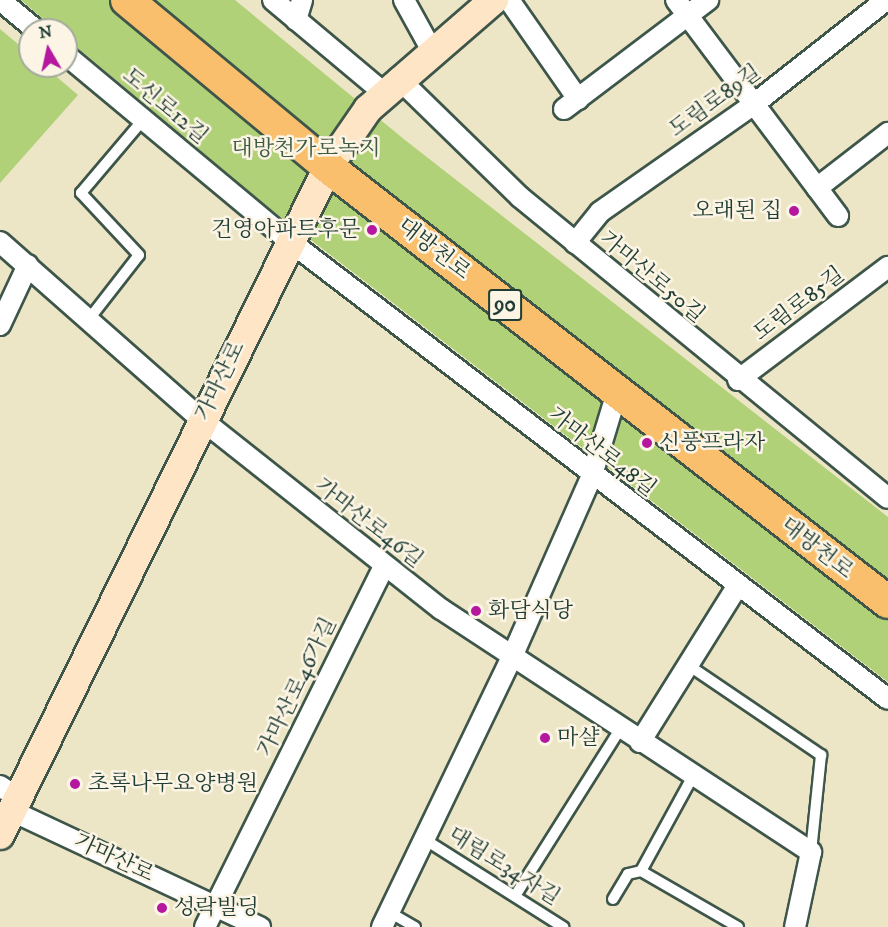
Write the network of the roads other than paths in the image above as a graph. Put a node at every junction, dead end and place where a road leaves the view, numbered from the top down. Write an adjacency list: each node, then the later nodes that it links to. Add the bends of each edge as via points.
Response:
1 (0, 0): 11 (street)
2 (127, 0): 19 (main road, 대방천로 / 90)
3 (273, 0): 12 (street, 가마산로50길)
4 (302, 0): 12 (street)
5 (404, 0): 13 (street)
6 (494, 0): 13 (main road, 가마산로)
7 (509, 0): 10 (street, via 571,104)
8 (708, 0): 10 (street)
9 (886, 0): 16 (street, 도림로89길)
10 (681, 8): 16 (street)
11 (22, 18)
12 (296, 20): 15 (street, 가마산로50길)
13 (431, 49): 15 (main road, 가마산로)
14 (78, 65): 17 (street, 도신로12길)
15 (391, 86): 19 (main road, 가마산로); 24 (street, 가마산로50길)
16 (754, 104): 20 (street); 24 (street, 도림로89길, via 600,212)
17 (143, 120): 22 (street, 도신로12길); 27 (lane, via 81,193 139,255)
18 (888, 133): 20 (street)
19 (328, 167): 22 (main road, 가마산로); 30 (main road, 대방천로 / 90)
20 (818, 188): 21 (street)
21 (838, 216)
22 (288, 240): 31 (main road, 가마산로); 32 (street, 가마산로48길)
23 (0, 242): 25 (street, 가마산로46길)
24 (575, 243): 29 (street, 가마산로50길)
25 (28, 265): 27 (street, 가마산로46길); 28 (street)
26 (888, 267): 29 (street, 도림로85길)
27 (86, 323): 31 (street, 가마산로46길)
28 (0, 325)
29 (738, 380): 33 (street, 가마산로50길)
30 (617, 392): 32 (street); 36 (main road, 대방천로 / 90)
31 (201, 419): 34 (street, 가마산로46길); 43 (main road, 가마산로)
32 (592, 475): 35 (street, 가마산로48길); 37 (street)
33 (888, 498)
34 (384, 566): 37 (street, 가마산로46길); 49 (street, 가마산로46가길)
35 (737, 587): 38 (street); 39 (street, 가마산로48길)
36 (888, 602)
37 (511, 659): 40 (street, 가마산로46길); 44 (street)
38 (688, 665): 41 (street); 45 (lane, via 821,755)
39 (888, 699)
40 (620, 729): 41 (street, 가마산로46길); 47 (lane)
41 (640, 742): 42 (street, 가마산로46길)
42 (693, 776): 45 (street, 가마산로46길); 46 (lane)
43 (7, 807): 49 (street, 가마산로)
44 (424, 839): 47 (lane, 대림로34자길); 50 (street)
45 (811, 852): 56 (street)
46 (641, 871): 48 (lane, via 628,874); 55 (lane)
47 (515, 896): 54 (lane, 대림로34자길)
48 (613, 899)
49 (216, 906): 51 (street, 가마산로46가길); 52 (street, 가마산로)
50 (385, 920): 53 (lane)
51 (206, 927)
52 (260, 927)
53 (415, 927)
54 (563, 927)
55 (738, 927)
56 (795, 927)

